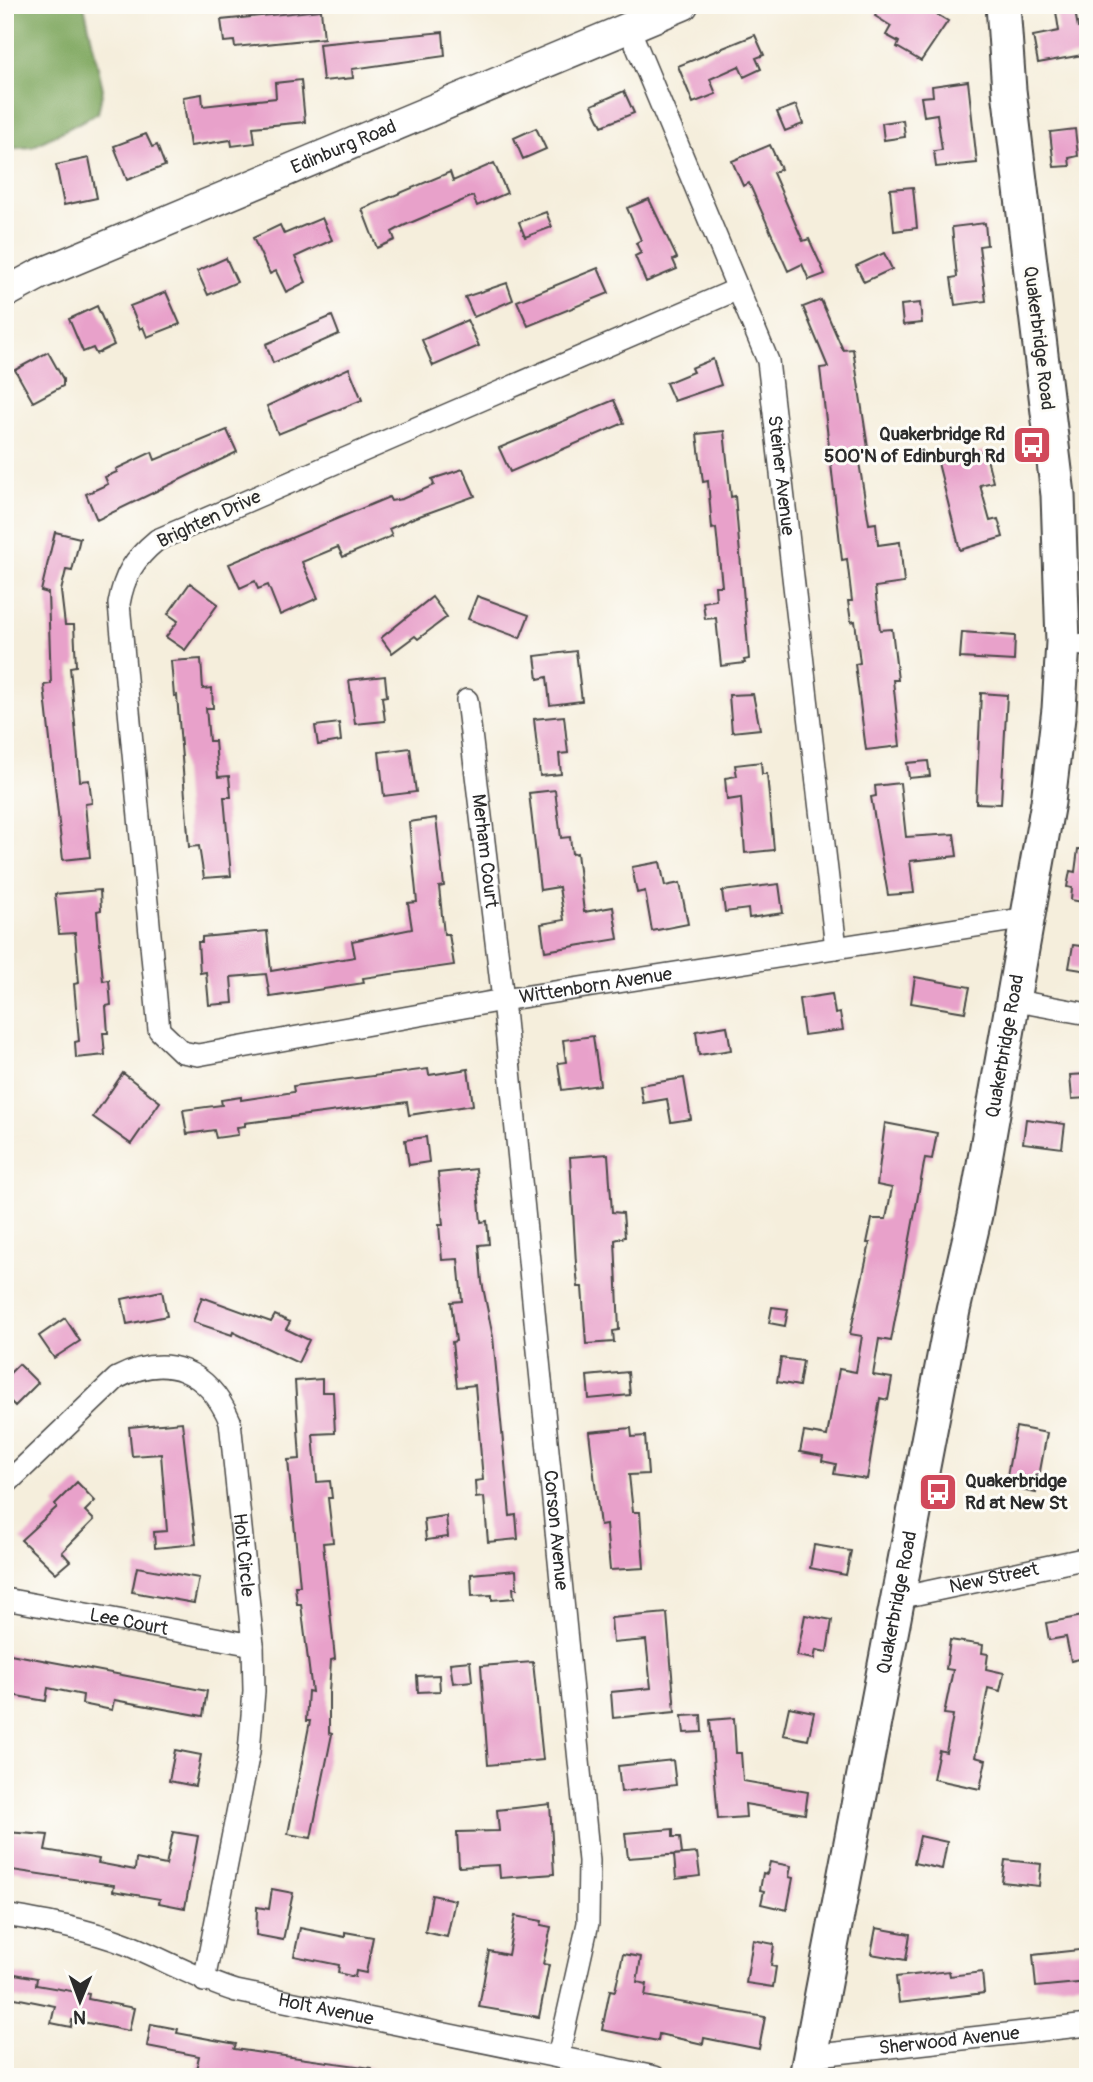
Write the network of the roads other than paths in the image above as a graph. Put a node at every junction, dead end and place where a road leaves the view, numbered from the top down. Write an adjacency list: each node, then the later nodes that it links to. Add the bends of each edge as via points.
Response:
1 (683, 5): 3 (main road, Edinburg Road)
2 (1003, 5): 6 (main road, Quakerbridge Road)
3 (629, 28): 4 (street, Steiner Avenue); 5 (main road, Edinburg Road, via 40,274)
4 (738, 289): 9 (street, Steiner Avenue, via 768,360); 13 (street, Brighten Drive, via 157,541 136,558 123,580 119,604 157,1016 159,1030)
5 (5, 293)
6 (1075, 644): 8 (main road, Quakerbridge Road, via 1059,709)
7 (467, 700): 10 (street, Merham Court)
8 (1027, 918): 9 (street, Wittenborn Avenue); 11 (main road, Quakerbridge Road)
9 (836, 948): 10 (street, Wittenborn Avenue)
10 (503, 1000): 13 (street, Wittenborn Avenue, via 198,1055 182,1052); 22 (street, Corson Avenue, via 590,1889 588,1923)
11 (1011, 1000): 12 (street); 16 (main road, Quakerbridge Road, via 975,1215)
12 (1088, 1014)
13 (170, 1043)
14 (5, 1485): 18 (street, Holt Circle, via 117,1378 152,1366 190,1373 208,1385 230,1420)
15 (1088, 1558): 16 (street, New Street)
16 (898, 1598): 23 (main road, Quakerbridge Road)
17 (5, 1599): 18 (street, Lee Court)
18 (253, 1645): 20 (street, Holt Circle, via 249,1752)
19 (5, 1915): 20 (street, Holt Avenue, via 80,1929 126,1944)
20 (204, 1981): 22 (street, Holt Avenue)
21 (1088, 2025): 23 (street, Sherwood Avenue)
22 (558, 2057): 24 (street, Holt Avenue)
23 (808, 2066)
24 (656, 2077)

